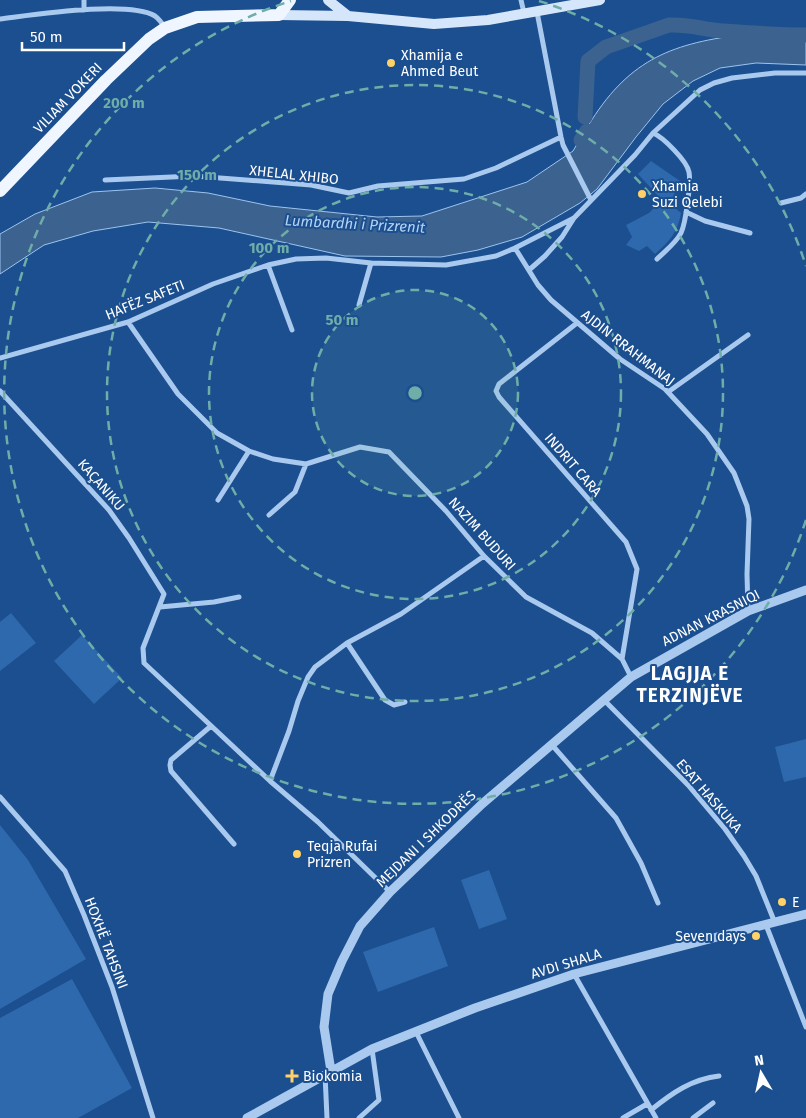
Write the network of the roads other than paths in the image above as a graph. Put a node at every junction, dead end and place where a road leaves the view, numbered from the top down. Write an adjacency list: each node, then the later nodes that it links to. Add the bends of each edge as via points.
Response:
1 (84, 0): 6 (street)
2 (290, 0): 9 (main road)
3 (328, 0): 10 (main road)
4 (521, 0): 8 (street)
5 (600, 0): 7 (main road, VILIAM VOKERI)
6 (84, 10): 11 (street); 12 (street, via 144,12 156,16)
7 (536, 11): 8 (main road, VILIAM VOKERI); 15 (street)
8 (524, 13): 10 (main road, VILIAM VOKERI, via 488,20 434,24)
9 (279, 15): 10 (main road, VILIAM VOKERI); 12 (main road, VILIAM VOKERI, via 197,17)
10 (348, 16)
11 (0, 19)
12 (165, 28): 17 (main road, VILIAM VOKERI, via 106,80)
13 (806, 73): 14 (street, via 776,73 714,83 700,90)
14 (653, 133): 19 (street); 21 (street, via 668,143 689,170)
15 (560, 137): 16 (street, XHELAL XHIBO, via 496,168 464,179 378,186 349,193 311,185 194,176); 19 (street)
16 (104, 180)
17 (0, 191)
18 (806, 194): 20 (street)
19 (591, 200): 22 (street)
20 (781, 203)
21 (686, 212): 23 (street, via 714,224); 25 (street, via 680,235)
22 (574, 218): 24 (street, HAFËZ SAFETI); 28 (street, via 545,256)
23 (750, 233)
24 (515, 248): 26 (street, HAFËZ SAFETI, via 496,256 446,265); 28 (street, AJDIN RRAHMANAJ)
25 (657, 259)
26 (371, 263): 27 (street, HAFËZ SAFETI, via 326,258 296,259); 29 (street)
27 (268, 265): 30 (street, HAFËZ SAFETI, via 213,284); 32 (street)
28 (529, 270): 31 (street, AJDIN RRAHMANAJ, via 551,300)
29 (359, 305)
30 (128, 322): 34 (street, HAFËZ SAFETI); 37 (street, NAZIM BUDURI, via 178,394 217,433)
31 (577, 323): 36 (street, AJDIN RRAHMANAJ, via 620,359); 47 (street, INDRIT CARA, via 499,384 496,390 626,542 638,569)
32 (292, 330)
33 (748, 335): 36 (street)
34 (0, 358)
35 (0, 390): 44 (street, KAÇANIKU, via 109,510 164,594)
36 (668, 392): 45 (street, AJDIN RRAHMANAJ, via 707,434 734,473 747,506 750,535)
37 (249, 451): 38 (street, NAZIM BUDURI); 39 (street)
38 (306, 464): 40 (street, via 295,492); 41 (street, NAZIM BUDURI, via 360,447 389,452)
39 (218, 500)
40 (269, 515)
41 (484, 556): 46 (street, via 401,614); 47 (street, NAZIM BUDURI, via 526,597 592,633)
42 (806, 590): 45 (street, ADNAN KRASNIQI)
43 (239, 597): 44 (street)
44 (160, 607): 51 (street, KAÇANIKU, via 143,648 144,663)
45 (748, 611): 48 (street, ADNAN KRASNIQI)
46 (347, 643): 50 (street, via 385,700 394,705); 53 (street, via 315,667 308,677)
47 (622, 659): 48 (street, NAZIM BUDURI)
48 (631, 677): 49 (street, MEJDANI I SHKODRËS)
49 (604, 700): 52 (street, MEJDANI I SHKODRËS); 59 (street, ESAT HASKUKA, via 688,785 725,829 756,876)
50 (405, 702)
51 (211, 726): 53 (street, KAÇANIKU); 55 (street, via 171,760 170,765)
52 (552, 745): 56 (street, MEJDANI I SHKODRËS, via 482,804); 57 (street, via 616,818)
53 (270, 781): 56 (street, KAÇANIKU)
54 (0, 797): 69 (street, HOXHË TAHSINI, via 64,871 112,987)
55 (234, 844)
56 (390, 892): 64 (street, MEJDANI I SHKODRËS, via 360,926 328,994 324,1027)
57 (658, 903)
58 (806, 914): 59 (street, AVDI SHALA)
59 (770, 924): 60 (street, AVDI SHALA); 61 (street, ESAT HASKUKA)
60 (574, 974): 62 (street, AVDI SHALA, via 474,1008); 67 (street)
61 (806, 1027)
62 (416, 1032): 63 (street, AVDI SHALA); 73 (street)
63 (372, 1049): 64 (street, AVDI SHALA); 72 (street, via 379,1100)
64 (328, 1073): 70 (street, AVDI SHALA); 71 (street)
65 (719, 1076): 68 (street, via 685,1085)
66 (713, 1103): 76 (street)
67 (647, 1104): 68 (street); 74 (street)
68 (651, 1110): 75 (street)
69 (153, 1118)
70 (247, 1118)
71 (327, 1118)
72 (359, 1118)
73 (459, 1118)
74 (623, 1118)
75 (656, 1118)
76 (693, 1118)

